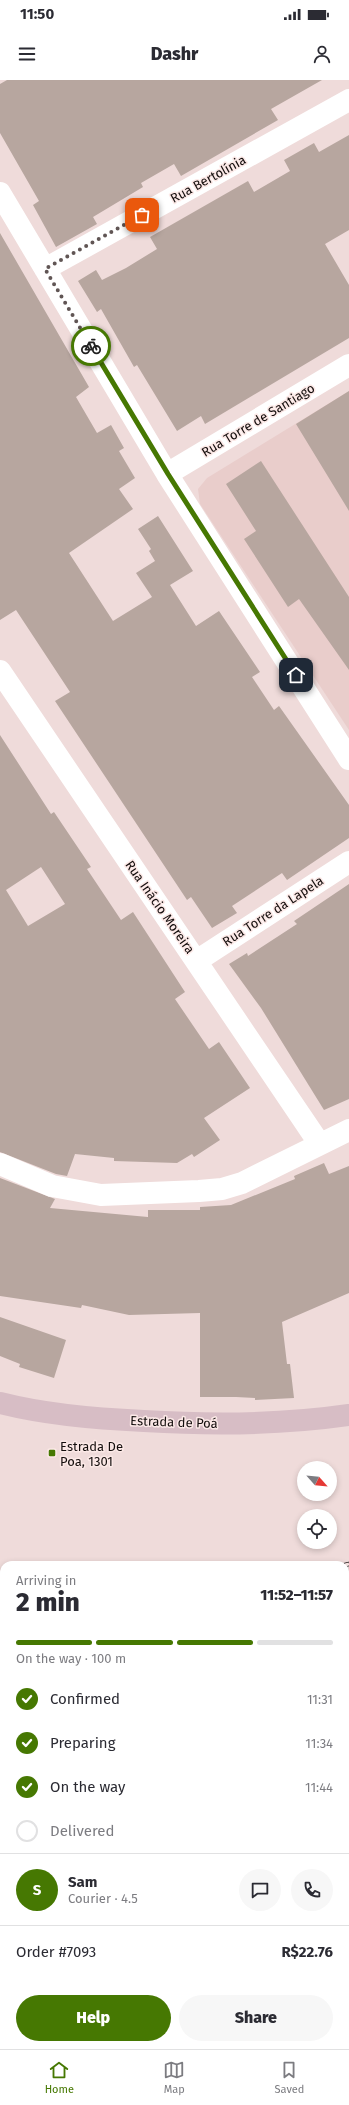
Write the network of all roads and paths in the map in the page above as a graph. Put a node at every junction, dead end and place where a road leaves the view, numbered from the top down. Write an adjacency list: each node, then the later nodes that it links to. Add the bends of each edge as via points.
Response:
1 (349, 100): 3 (street, Rua Bertolínia)
2 (0, 193): 3 (street)
3 (45, 269): 5 (street)
4 (349, 365): 5 (street, Rua Torre de Santiago)
5 (168, 474): 7 (street)
6 (0, 671): 9 (street, Rua Inácio Moreira)
7 (349, 759)
8 (349, 862): 9 (street, Rua Torre da Lapela)
9 (198, 960): 11 (street, Rua Inácio Moreira)
10 (349, 1130): 11 (street)
11 (319, 1143): 12 (street, via 242,1183 222,1189 199,1191 101,1195 52,1186)
12 (0, 1164)
13 (0, 1403): 14 (main road, Estrada de Poá, via 33,1411 108,1420 174,1423 252,1423)
14 (349, 1416)

